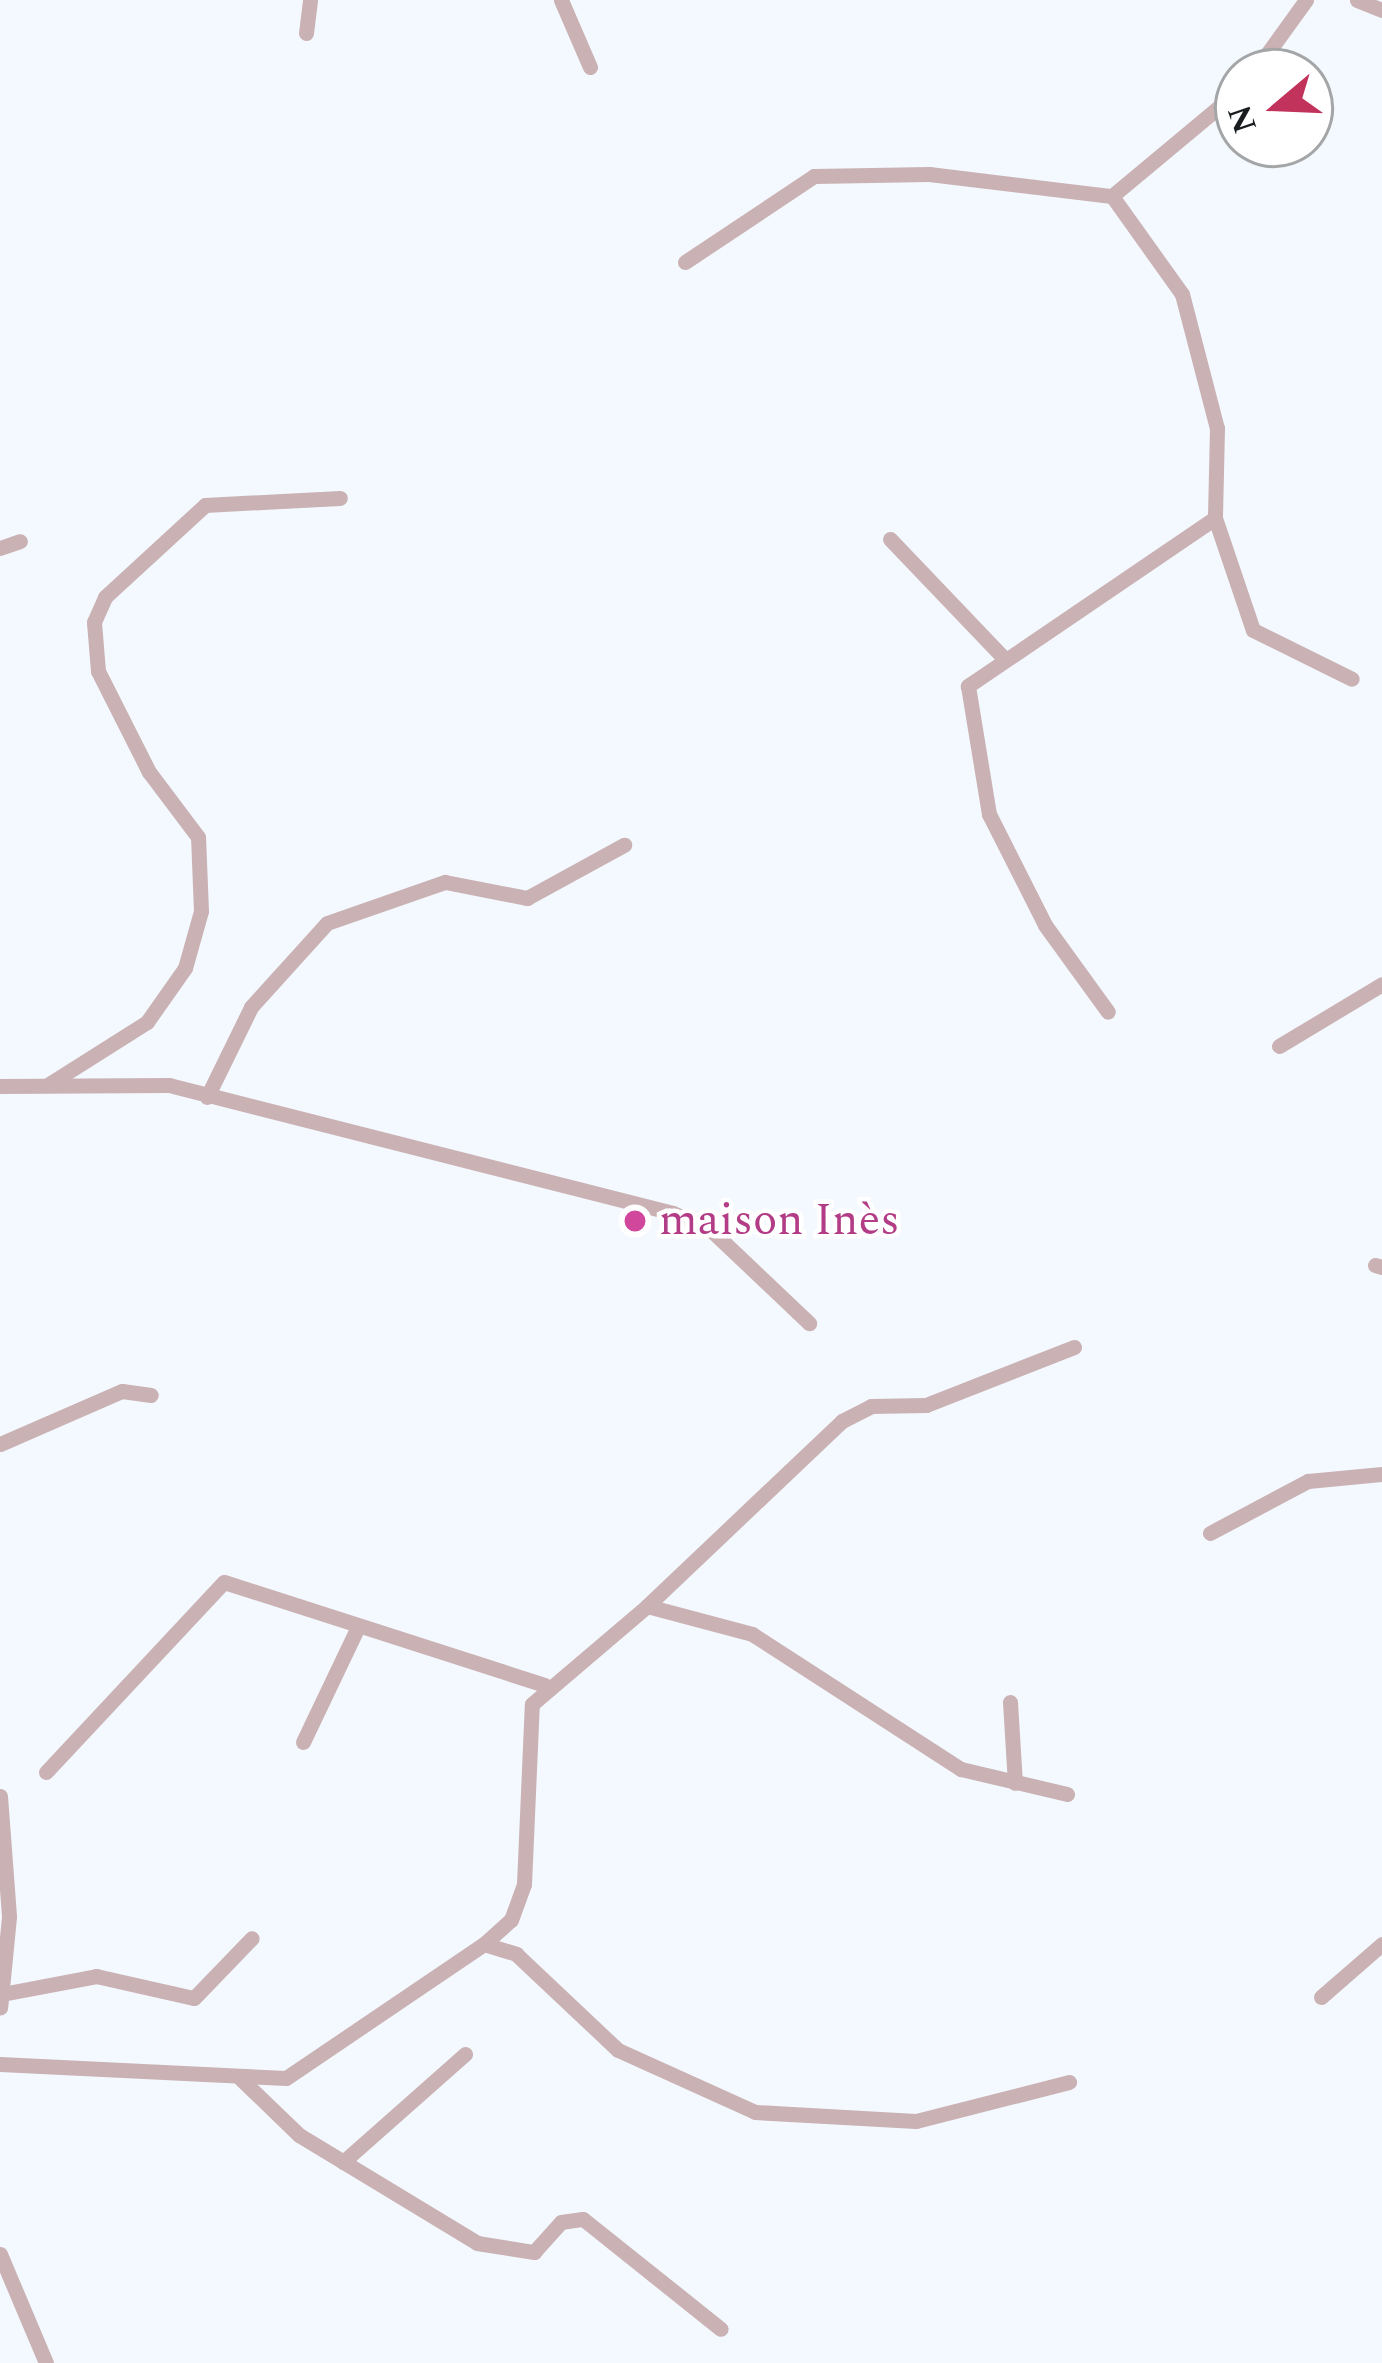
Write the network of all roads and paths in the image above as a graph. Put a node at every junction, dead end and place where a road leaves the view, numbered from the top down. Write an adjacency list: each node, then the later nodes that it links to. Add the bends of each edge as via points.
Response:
1 (310, 0): 6 (street)
2 (561, 0): 8 (street)
3 (1306, 0): 7 (street)
4 (1357, 0): 5 (street)
5 (1382, 10)
6 (306, 33)
7 (1271, 48)
8 (590, 67)
9 (1214, 111): 10 (street)
10 (1112, 196): 11 (street, via 828,173); 13 (street, via 1181,294 1204,348)
11 (685, 262)
12 (340, 498): 23 (street, via 205,505 105,597 94,622 98,671 148,772 198,837 201,911 185,968 147,1022)
13 (1215, 518): 17 (street); 18 (street, via 1253,630)
14 (890, 538): 17 (street)
15 (20, 541): 16 (street)
16 (0, 548)
17 (1002, 656): 21 (street, via 968,686 989,814 1045,925)
18 (1352, 679)
19 (624, 845): 25 (street, via 527,898 445,882 327,922 250,1007)
20 (1382, 984): 22 (street)
21 (1108, 1012)
22 (1279, 1046)
23 (50, 1084): 24 (street); 25 (street, via 141,1082)
24 (0, 1086)
25 (207, 1096): 26 (street, via 700,1223)
26 (808, 1323)
27 (1074, 1347): 32 (street, via 926,1405 871,1406 842,1421)
28 (152, 1395): 29 (street, via 122,1390)
29 (0, 1444)
30 (1382, 1474): 31 (street, via 1308,1481)
31 (1210, 1534)
32 (647, 1606): 34 (street); 38 (street, via 752,1634 902,1739)
33 (356, 1631): 34 (street); 36 (street); 37 (street, via 236,1583 213,1586)
34 (545, 1685): 42 (street, via 528,1724 518,1909)
35 (1010, 1702): 38 (street)
36 (303, 1742)
37 (46, 1772)
38 (1015, 1783): 39 (street)
39 (1067, 1794)
40 (0, 1796): 45 (street)
41 (252, 1938): 45 (street, via 194,1997 96,1976)
42 (484, 1944): 48 (street, via 387,2000 338,2051 286,2078); 49 (street, via 516,1954 633,2060 755,2112 916,2121)
43 (1382, 1944): 44 (street)
44 (1322, 1997)
45 (1, 2001)
46 (465, 2054): 50 (street)
47 (0, 2064): 48 (street)
48 (241, 2079): 50 (street)
49 (1069, 2082)
50 (343, 2162): 52 (street, via 477,2242 534,2252 561,2222 583,2219)
51 (0, 2254): 53 (street)
52 (721, 2329)
53 (46, 2363)

